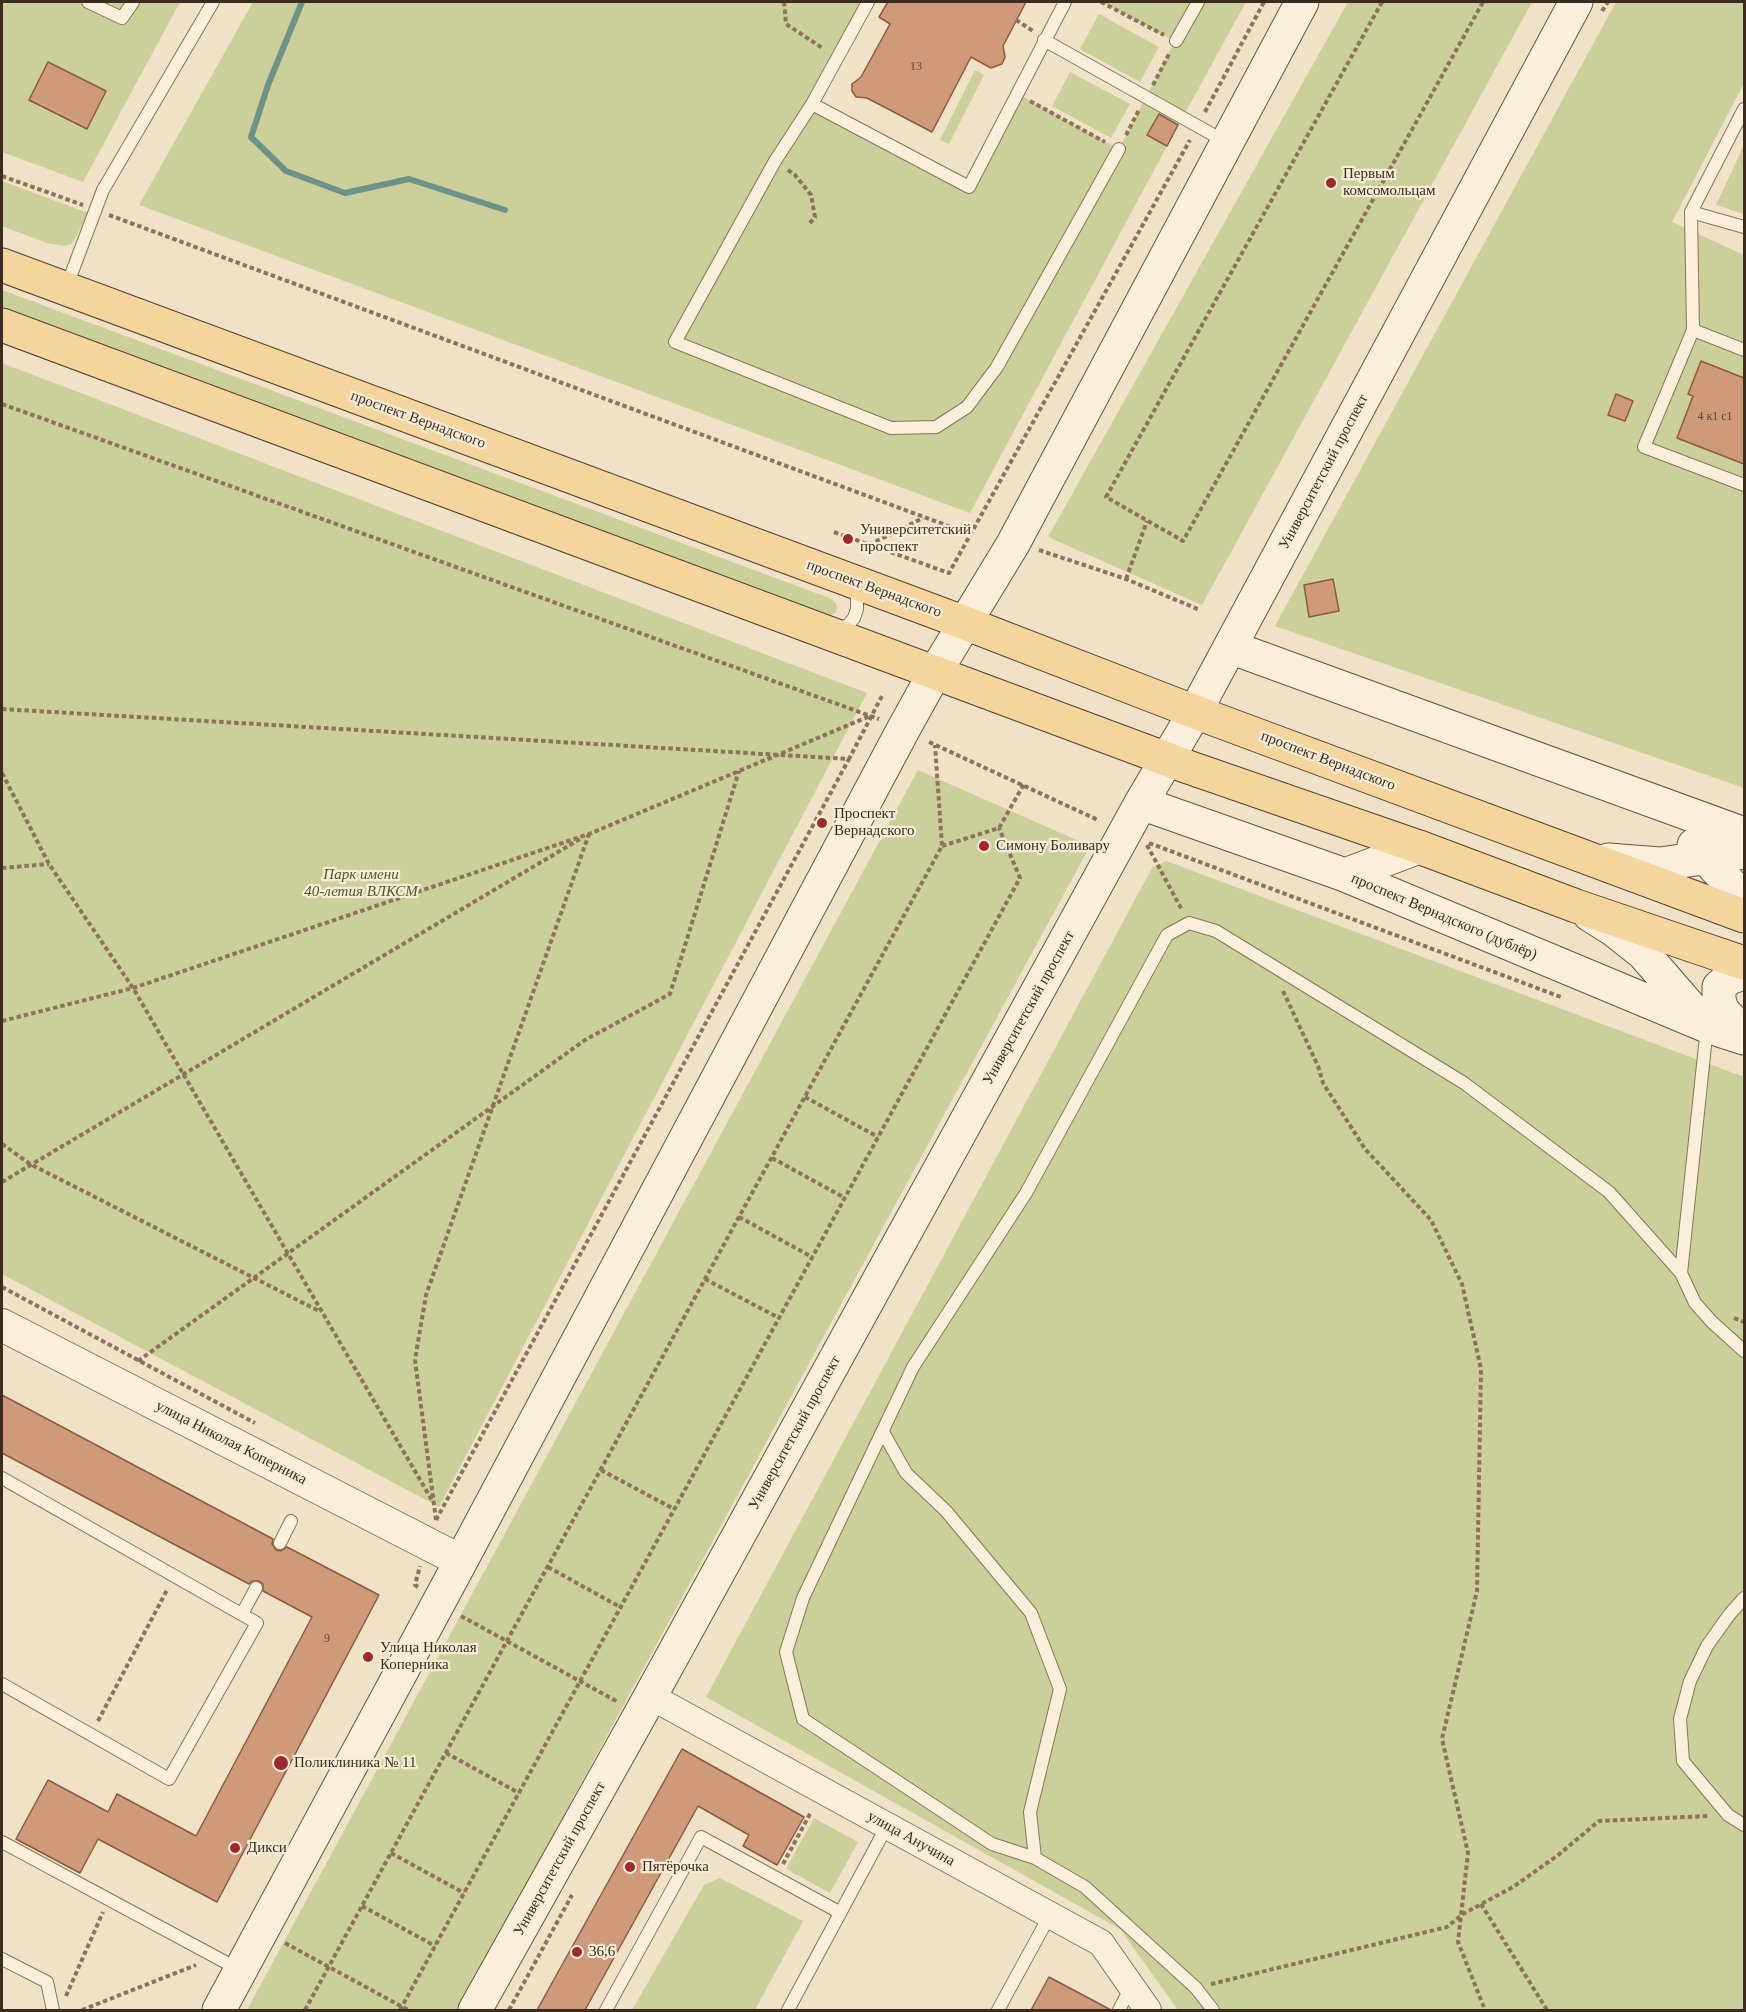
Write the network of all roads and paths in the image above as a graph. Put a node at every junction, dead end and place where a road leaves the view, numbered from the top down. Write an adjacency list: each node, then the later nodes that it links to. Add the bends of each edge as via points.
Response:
1 (88, 2): 2 (lane, via 122,18)
2 (133, 2)
3 (213, 2): 25 (lane, via 103,190)
4 (784, 2): 17 (path, via 786,24)
5 (868, 2): 17 (lane)
6 (1065, 2): 15 (lane)
7 (1198, 2): 16 (lane)
8 (1264, 2): 20 (path)
9 (1302, 2): 21 (main road)
10 (1382, 2): 37 (path, via 1106,497)
11 (1483, 2): 37 (path, via 1183,541)
12 (1576, 2): 47 (main road, Университетский проспект)
13 (1016, 20): 14 (path)
14 (1029, 28)
15 (1044, 40): 18 (lane, via 969,187); 20 (lane)
16 (1176, 41)
17 (837, 58): 18 (lane)
18 (812, 104): 23 (lane)
19 (1744, 109): 26 (lane)
20 (1197, 127): 21 (lane); 39 (path)
21 (1227, 142): 45 (main road, via 1013,544)
22 (1119, 149): 23 (lane, via 997,367 968,407 936,427 891,428 675,342)
23 (776, 161): 27 (path, via 795,175 811,195 815,217)
24 (2, 176): 25 (path)
25 (96, 210): 30 (lane); 36 (path)
26 (1691, 213): 28 (lane); 32 (lane)
27 (809, 224)
28 (1744, 227)
29 (2, 265): 30 (main road, проспект Вернадского)
30 (65, 289): 42 (main road, проспект Вернадского)
31 (2, 325): 46 (main road)
32 (1693, 330): 33 (lane); 35 (lane, via 1644,447)
33 (1744, 350)
34 (2, 404): 52 (path)
35 (1744, 485)
36 (924, 517): 39 (path); 40 (path)
37 (1147, 521): 43 (path)
38 (834, 532): 40 (path)
39 (970, 534): 40 (path, via 949,573)
40 (869, 545)
41 (1039, 550): 43 (path)
42 (838, 576): 45 (main road, проспект Вернадского); 46 (lane, via 857,597 854,618 840,628)
43 (1126, 579): 44 (path)
44 (1200, 610)
45 (965, 623): 48 (main road); 51 (main road, проспект Вернадского)
46 (819, 631): 48 (main road)
47 (1230, 647): 51 (main road, Университетский проспект); 62 (main road)
48 (934, 674): 58 (main road); 119 (main road)
49 (883, 694): 52 (path)
50 (2, 709): 56 (path)
51 (1195, 712): 58 (main road, Университетский проспект); 71 (main road, проспект Вернадского)
52 (871, 716): 53 (path); 56 (path); 57 (path)
53 (880, 720)
54 (928, 742): 55 (path)
55 (935, 745): 61 (path); 68 (path)
56 (779, 754): 57 (path); 59 (path)
57 (849, 759): 117 (path)
58 (1166, 759): 63 (main road, Университетский проспект); 69 (main road)
59 (739, 771): 66 (path); 91 (path, via 670,994 585,1040)
60 (2, 772): 73 (path)
61 (1024, 784): 64 (path); 65 (path)
62 (1648, 800): 67 (main road); 72 (main road)
63 (1141, 803): 75 (main road, проспект Вернадского (дублёр)); 132 (main road, Университетский проспект)
64 (1098, 820)
65 (999, 828): 68 (path); 92 (path, via 1020,878)
66 (588, 834): 83 (path); 89 (path); 91 (path)
67 (1744, 834)
68 (942, 846): 90 (path)
69 (1419, 848): 75 (main road); 77 (main road)
70 (1744, 852): 72 (main road)
71 (1585, 858): 72 (main road, via 1660,864); 78 (main road, проспект Вернадского)
72 (1708, 859): 76 (main road)
73 (49, 864): 74 (path); 83 (path)
74 (2, 868)
75 (1345, 875): 86 (main road, проспект Вернадского (дублёр))
76 (1744, 899)
77 (1576, 906): 81 (main road); 86 (main road, via 1643,954)
78 (1744, 916)
79 (1189, 923): 80 (lane, via 1216,931); 84 (path, via 1146,842); 111 (lane, via 1167,935 1026,1193 913,1367)
80 (1270, 963): 101 (lane, via 1482,1096 1609,1192); 149 (path, via 1323,1083 1365,1149 1431,1220 1462,1284 1481,1369 1477,1591 1442,1738 1468,1853)
81 (1744, 963)
82 (1744, 973): 87 (main road, via 1719,987 1719,999 1722,1010)
83 (133, 988): 85 (path); 89 (path)
84 (1571, 1000)
85 (2, 1021)
86 (1707, 1026): 88 (main road, проспект Вернадского (дублёр)); 101 (lane)
87 (1744, 1032)
88 (1744, 1038)
89 (183, 1074): 95 (path); 99 (path)
90 (805, 1097): 92 (path); 94 (path)
91 (493, 1106): 99 (path); 114 (path, via 426,1295 415,1360)
92 (878, 1137): 97 (path)
93 (2, 1144): 95 (path)
94 (772, 1158): 97 (path); 98 (path)
95 (30, 1164): 96 (path); 102 (path)
96 (2, 1182)
97 (845, 1198): 100 (path)
98 (739, 1217): 100 (path); 103 (path)
99 (287, 1254): 102 (path); 105 (path)
100 (812, 1257): 106 (path)
101 (1681, 1273): 108 (lane, via 1695,1303)
102 (254, 1278): 105 (path); 109 (path)
103 (705, 1279): 106 (path); 112 (path)
104 (2, 1287): 109 (path)
105 (320, 1311): 114 (path)
106 (778, 1318): 115 (path)
107 (2, 1325): 117 (street, улица Николая Коперника)
108 (1744, 1351)
109 (138, 1361): 110 (path)
110 (262, 1427)
111 (883, 1432): 142 (lane, via 906,1473 946,1511 1031,1613 1060,1689 1030,1812); 142 (lane, via 803,1598 786,1652 803,1719 992,1844)
112 (601, 1470): 115 (path); 120 (path)
113 (2, 1478): 121 (lane)
114 (434, 1505): 117 (path)
115 (674, 1509): 125 (path)
116 (291, 1521): 118 (lane)
117 (430, 1526): 119 (street, улица Николая Коперника); 124 (path, via 416,1585)
118 (280, 1543)
119 (461, 1561): 124 (main road)
120 (548, 1567): 125 (path); 129 (path)
121 (174, 1576): 126 (lane); 133 (path)
122 (256, 1587): 126 (lane)
123 (1744, 1598): 127 (lane)
124 (438, 1603): 129 (path); 151 (main road)
125 (621, 1607): 130 (path)
126 (242, 1614): 133 (lane, via 257,1623 170,1779)
127 (1729, 1615): 128 (lane); 137 (lane, via 1707,1646 1690,1681 1680,1719 1683,1761)
128 (1744, 1617)
129 (507, 1641): 130 (path); 134 (path)
130 (580, 1681): 132 (path); 135 (path)
131 (2, 1684): 133 (lane)
132 (645, 1705): 139 (street, улица Анучина); 165 (main road, Университетский проспект)
133 (91, 1735)
134 (446, 1753): 135 (path); 141 (path)
135 (519, 1793): 144 (path)
136 (812, 1812): 143 (path)
137 (1728, 1815): 138 (lane); 146 (path, via 1599,1821 1513,1887)
138 (1744, 1825)
139 (886, 1826): 148 (lane); 150 (street, улица Анучина)
140 (2, 1842): 145 (lane)
141 (391, 1853): 144 (path); 147 (path)
142 (1035, 1858): 157 (lane, via 1085,1887)
143 (776, 1877): 148 (lane); 166 (lane, via 701,1837)
144 (464, 1893): 152 (path)
145 (108, 1899): 154 (lane); 158 (path)
146 (1481, 1904): 149 (path); 173 (path)
147 (362, 1906): 152 (path); 155 (path)
148 (839, 1912): 167 (lane)
149 (1463, 1914): 157 (path, via 1447,1927); 172 (path, via 1458,1942)
150 (1050, 1915): 156 (street, улица Анучина, via 1101,1943); 168 (lane)
151 (263, 1931): 154 (main road); 155 (path)
152 (435, 1946): 159 (path)
153 (2, 1959): 160 (lane, via 47,1982)
154 (229, 1964): 161 (path); 162 (main road)
155 (329, 1967): 159 (path); 163 (path)
156 (1131, 1987): 169 (lane); 170 (street, улица Анучина)
157 (1196, 1988): 171 (lane)
158 (64, 2000)
159 (401, 2009): 164 (path)
160 (53, 2010)
161 (82, 2010)
162 (219, 2010)
163 (305, 2010)
164 (408, 2010)
165 (475, 2010)
166 (606, 2010)
167 (788, 2010)
168 (998, 2010)
169 (1119, 2010)
170 (1148, 2010)
171 (1213, 2010)
172 (1485, 2010)
173 (1547, 2010)

